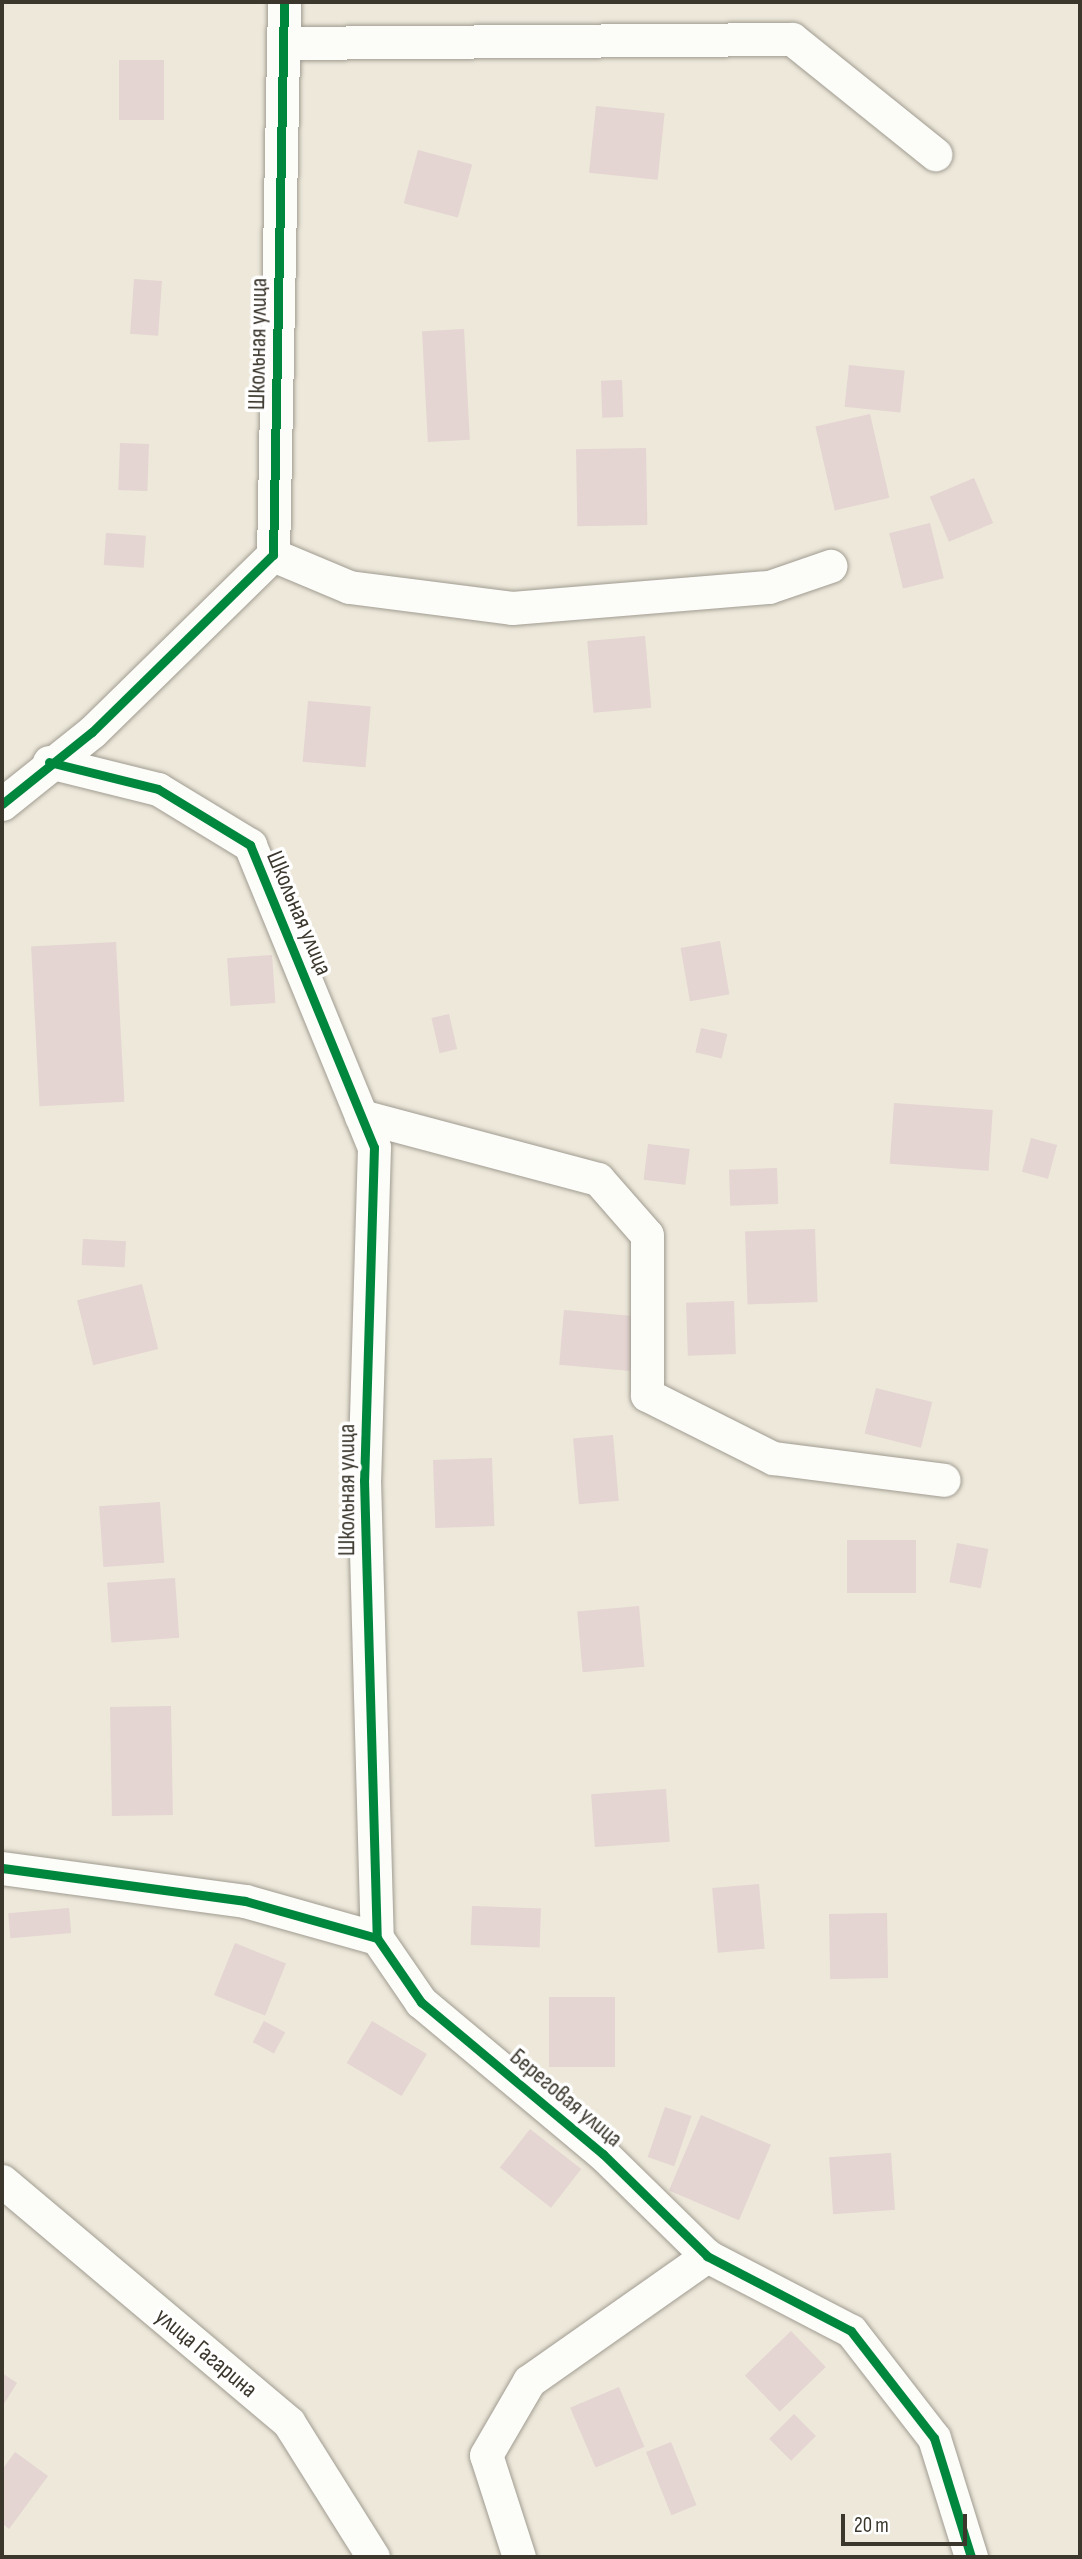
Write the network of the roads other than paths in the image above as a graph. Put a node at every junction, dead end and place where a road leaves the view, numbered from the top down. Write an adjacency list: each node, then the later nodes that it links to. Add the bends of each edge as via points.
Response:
1 (284, 2): 2 (street, Школьная улица)
2 (283, 43): 3 (street, via 792,39); 4 (street, Школьная улица)
3 (935, 154)
4 (273, 555): 5 (street, via 349,587 512,608 769,587); 6 (street, via 92,732)
5 (830, 566)
6 (49, 762): 7 (street, via 21,792); 8 (street, Школьная улица, via 158,789 250,845)
7 (2, 804)
8 (361, 1115): 9 (street, via 598,1179 647,1236 647,1395 773,1458); 11 (street, Школьная улица, via 374,1147 365,1480)
9 (944, 1480)
10 (2, 1868): 11 (street, via 245,1901)
11 (377, 1938): 13 (street, Береговая улица, via 421,2002 603,2154)
12 (2, 2181): 14 (street, улица Гагарина, via 289,2423)
13 (708, 2256): 15 (street, via 528,2381 486,2455); 16 (street, Береговая улица, via 851,2330 934,2438)
14 (373, 2557)
15 (519, 2557)
16 (971, 2557)

